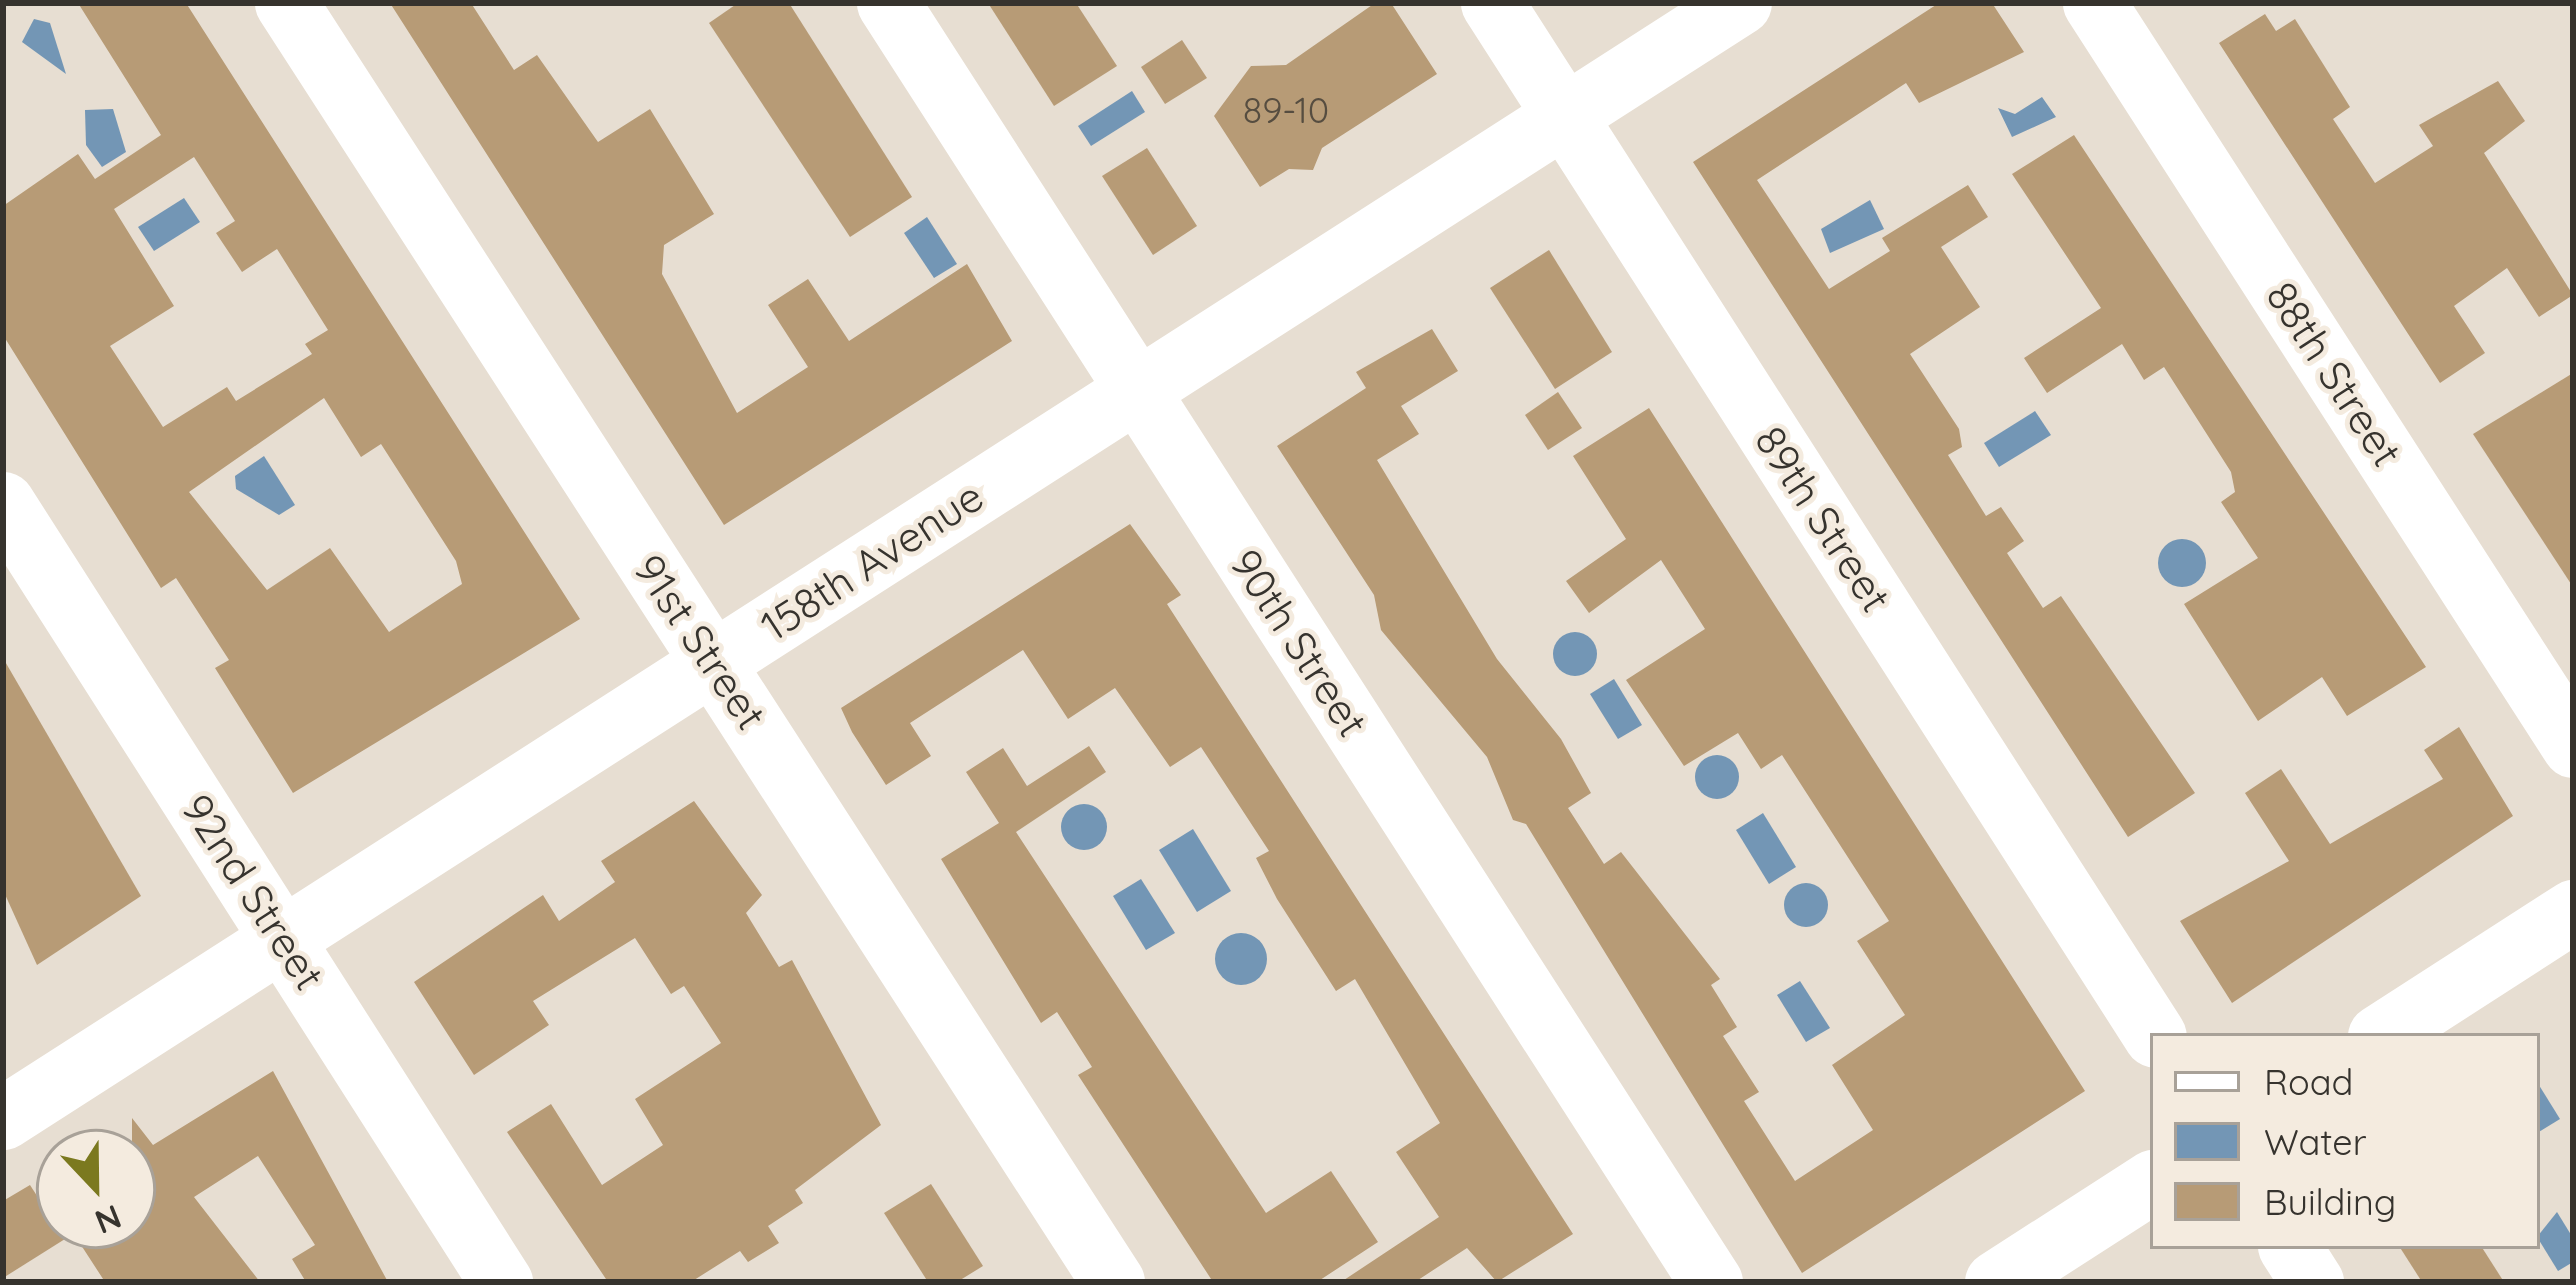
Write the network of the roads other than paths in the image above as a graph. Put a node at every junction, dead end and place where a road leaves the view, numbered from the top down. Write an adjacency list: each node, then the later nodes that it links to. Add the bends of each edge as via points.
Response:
1 (286, 3): 9 (street, 91st Street)
2 (888, 3): 7 (street, 90th Street)
3 (1492, 3): 6 (street, 89th Street)
4 (1741, 3): 6 (street, 158th Avenue)
5 (2094, 3): 10 (street, 88th Street)
6 (1564, 116): 7 (street, 158th Avenue); 13 (street, 89th Street)
7 (1136, 390): 9 (street, 158th Avenue); 20 (street, 90th Street)
8 (3, 503): 12 (street, 92nd Street)
9 (711, 666): 12 (street, 158th Avenue); 19 (street, 91st Street)
10 (2573, 746)
11 (2573, 911): 14 (street)
12 (283, 937): 15 (street, 158th Avenue); 18 (street, 92nd Street)
13 (2153, 1033)
14 (2384, 1033)
15 (3, 1118)
16 (2150, 1183): 21 (street)
17 (2291, 1249): 22 (street)
18 (502, 1282)
19 (1113, 1282)
20 (1711, 1282)
21 (1996, 1282)
22 (2312, 1282)

